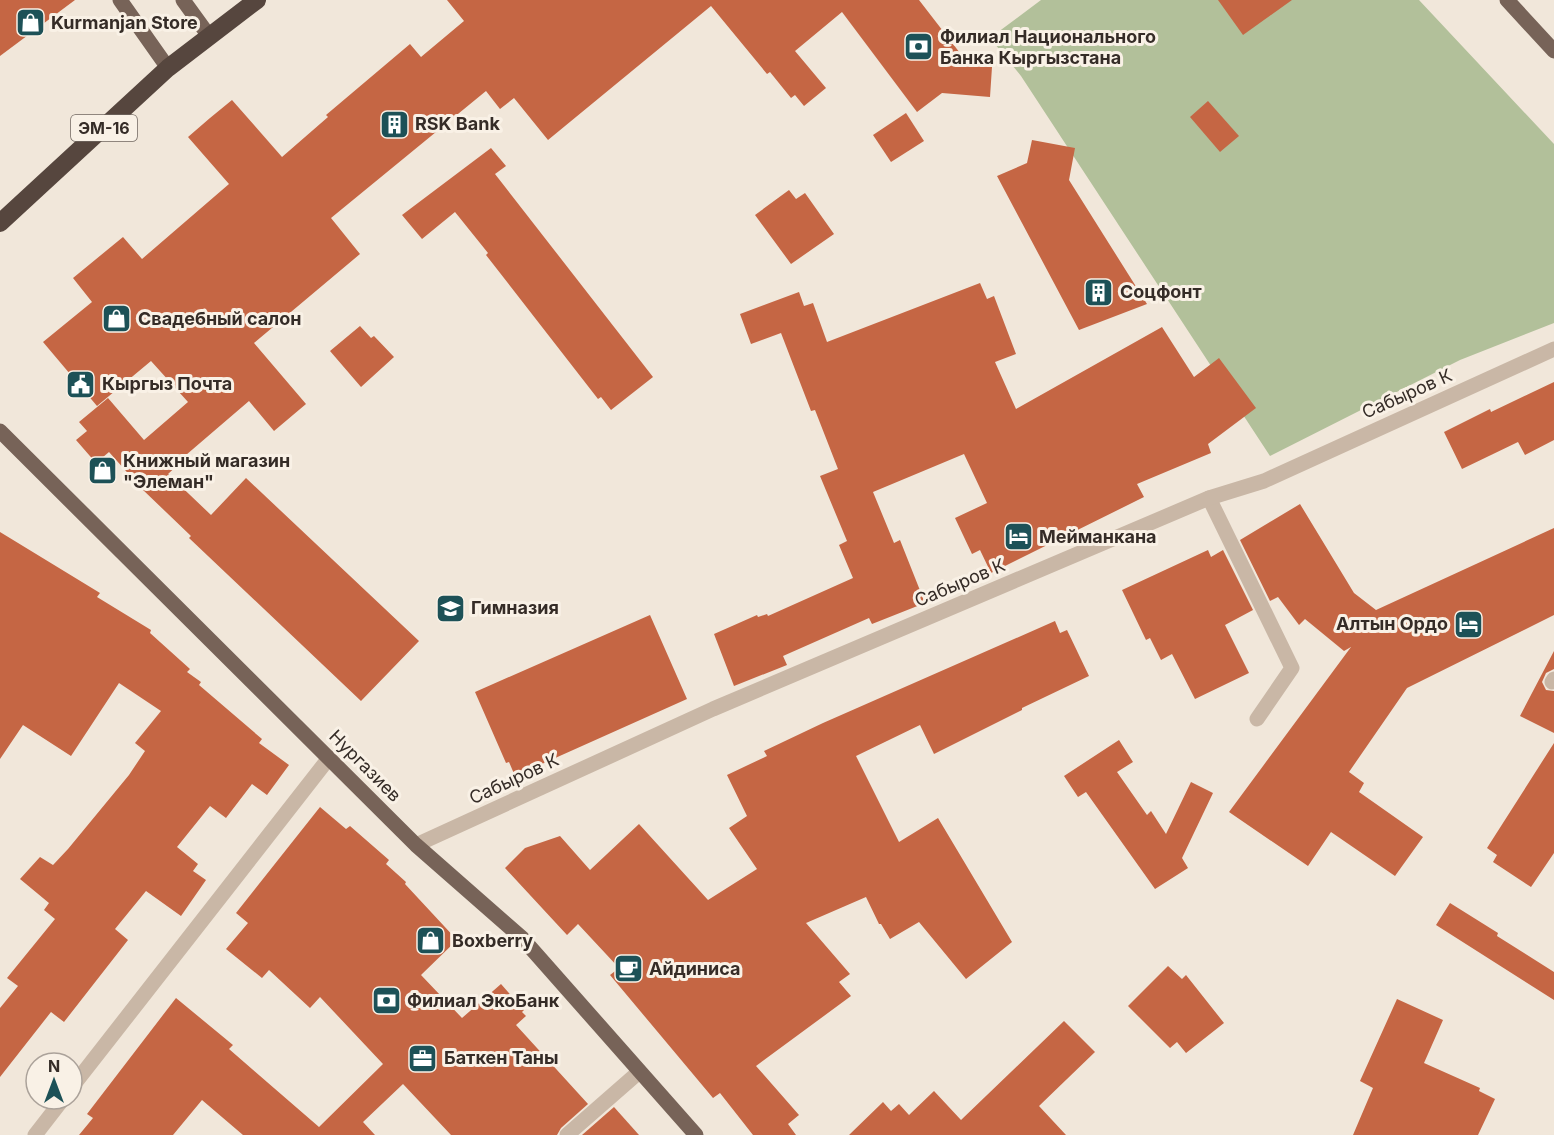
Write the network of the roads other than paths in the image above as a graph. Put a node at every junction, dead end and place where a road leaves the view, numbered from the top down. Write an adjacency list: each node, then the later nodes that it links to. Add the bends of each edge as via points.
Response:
1 (120, 0): 7 (main road)
2 (183, 0): 5 (main road)
3 (257, 0): 5 (highway, ЭМ-16)
4 (1507, 0): 6 (main road)
5 (209, 36): 7 (highway, ЭМ-16)
6 (1554, 51)
7 (168, 68): 8 (highway, ЭМ-16)
8 (0, 223)
9 (1554, 349): 11 (street, Сабыров К, via 1264,481)
10 (0, 431): 13 (main road, Нургазиев)
11 (1209, 498): 12 (street, via 1292,668); 14 (street, Сабыров К, via 713,710)
12 (1257, 719)
13 (329, 758): 14 (main road, Нургазиев); 15 (street)
14 (416, 845): 16 (main road, Нургазиев, via 522,938)
15 (84, 1072)
16 (639, 1072): 19 (street); 20 (main road, Нургазиев)
17 (54, 1111): 18 (street)
18 (35, 1135)
19 (567, 1135)
20 (696, 1135)

